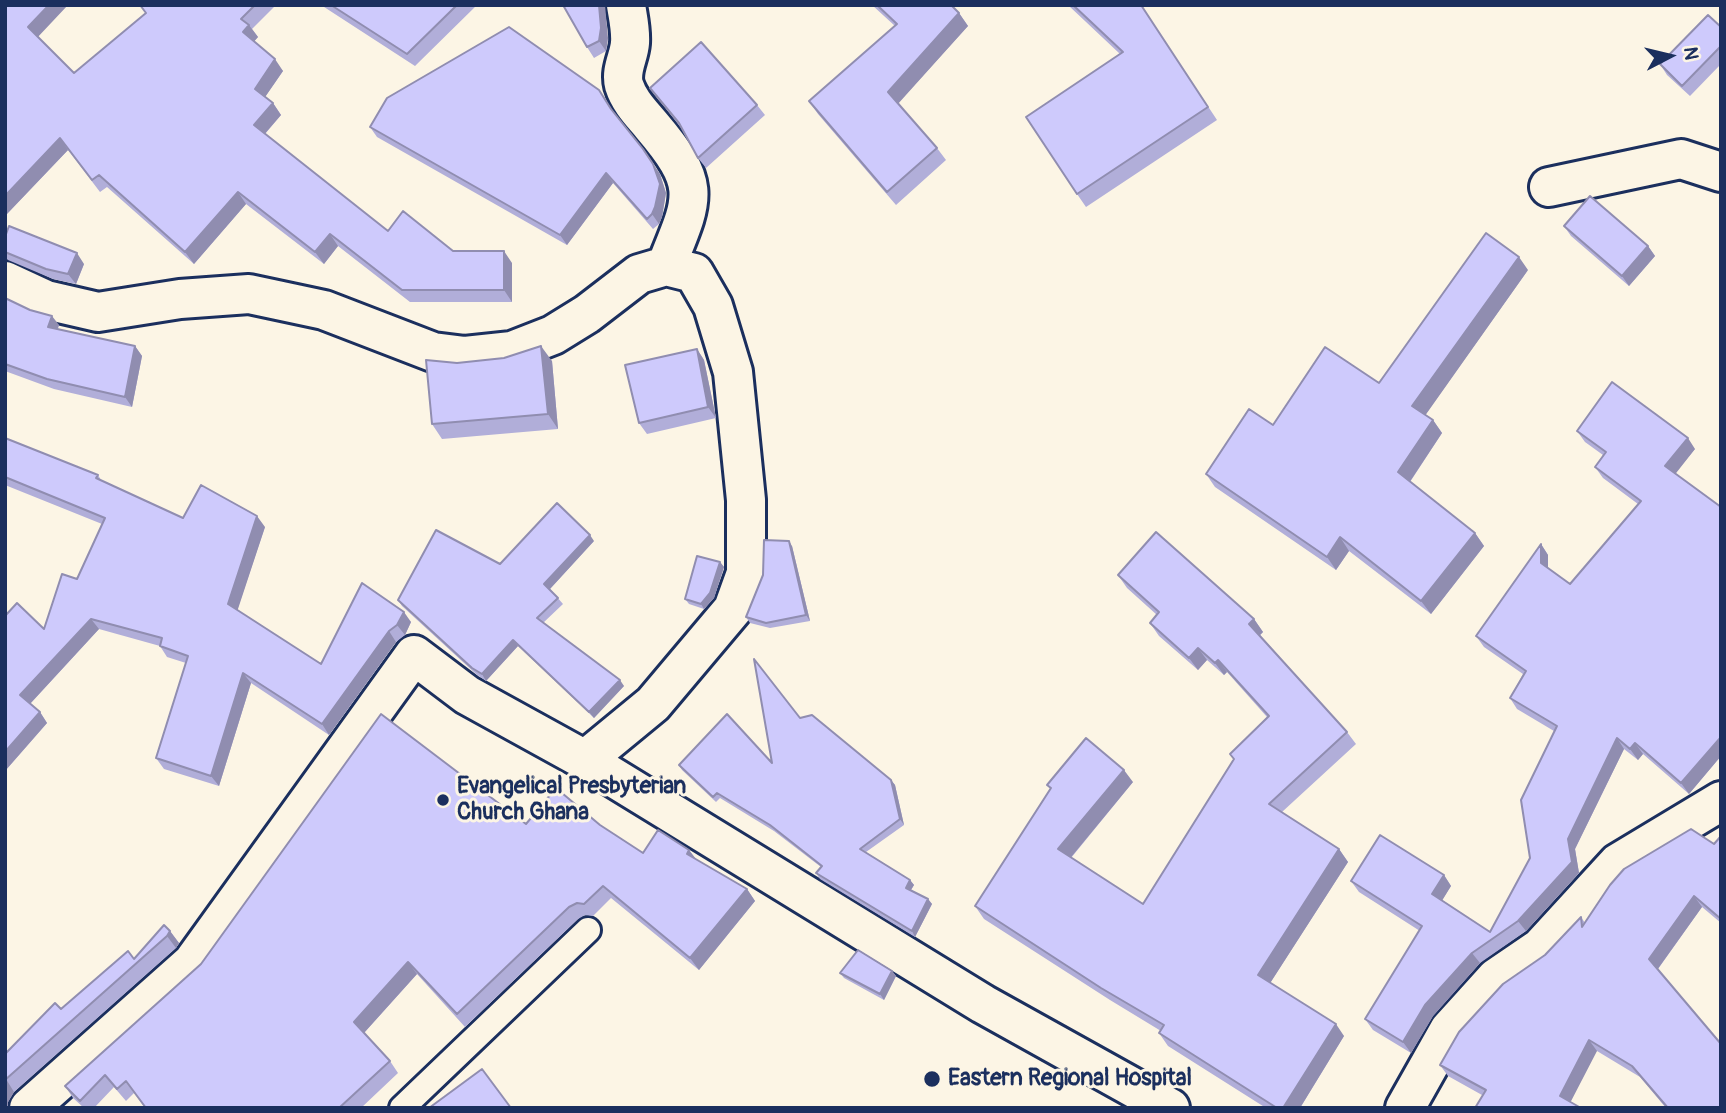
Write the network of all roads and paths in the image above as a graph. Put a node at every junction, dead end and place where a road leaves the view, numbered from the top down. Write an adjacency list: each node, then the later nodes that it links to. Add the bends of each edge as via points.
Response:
1 (626, 5): 4 (street, via 630,45 624,84 635,107 669,147 687,179 690,199)
2 (1721, 172): 3 (street, via 1681,159)
3 (1549, 187)
4 (666, 266): 5 (street, via 639,274 553,335 512,351 465,356 433,352 324,310 249,294 98,312 46,300); 6 (street, via 694,273 713,306 733,372 746,500 746,573 733,610 653,704)
5 (5, 281)
6 (585, 761): 9 (street, via 467,695 414,655 192,963); 11 (street, via 983,1004)
7 (1715, 813): 12 (street, via 1618,863 1540,948 1496,978 1449,1030)
8 (589, 930): 10 (lane)
9 (29, 1108)
10 (401, 1108)
11 (1170, 1108)
12 (1405, 1108)

